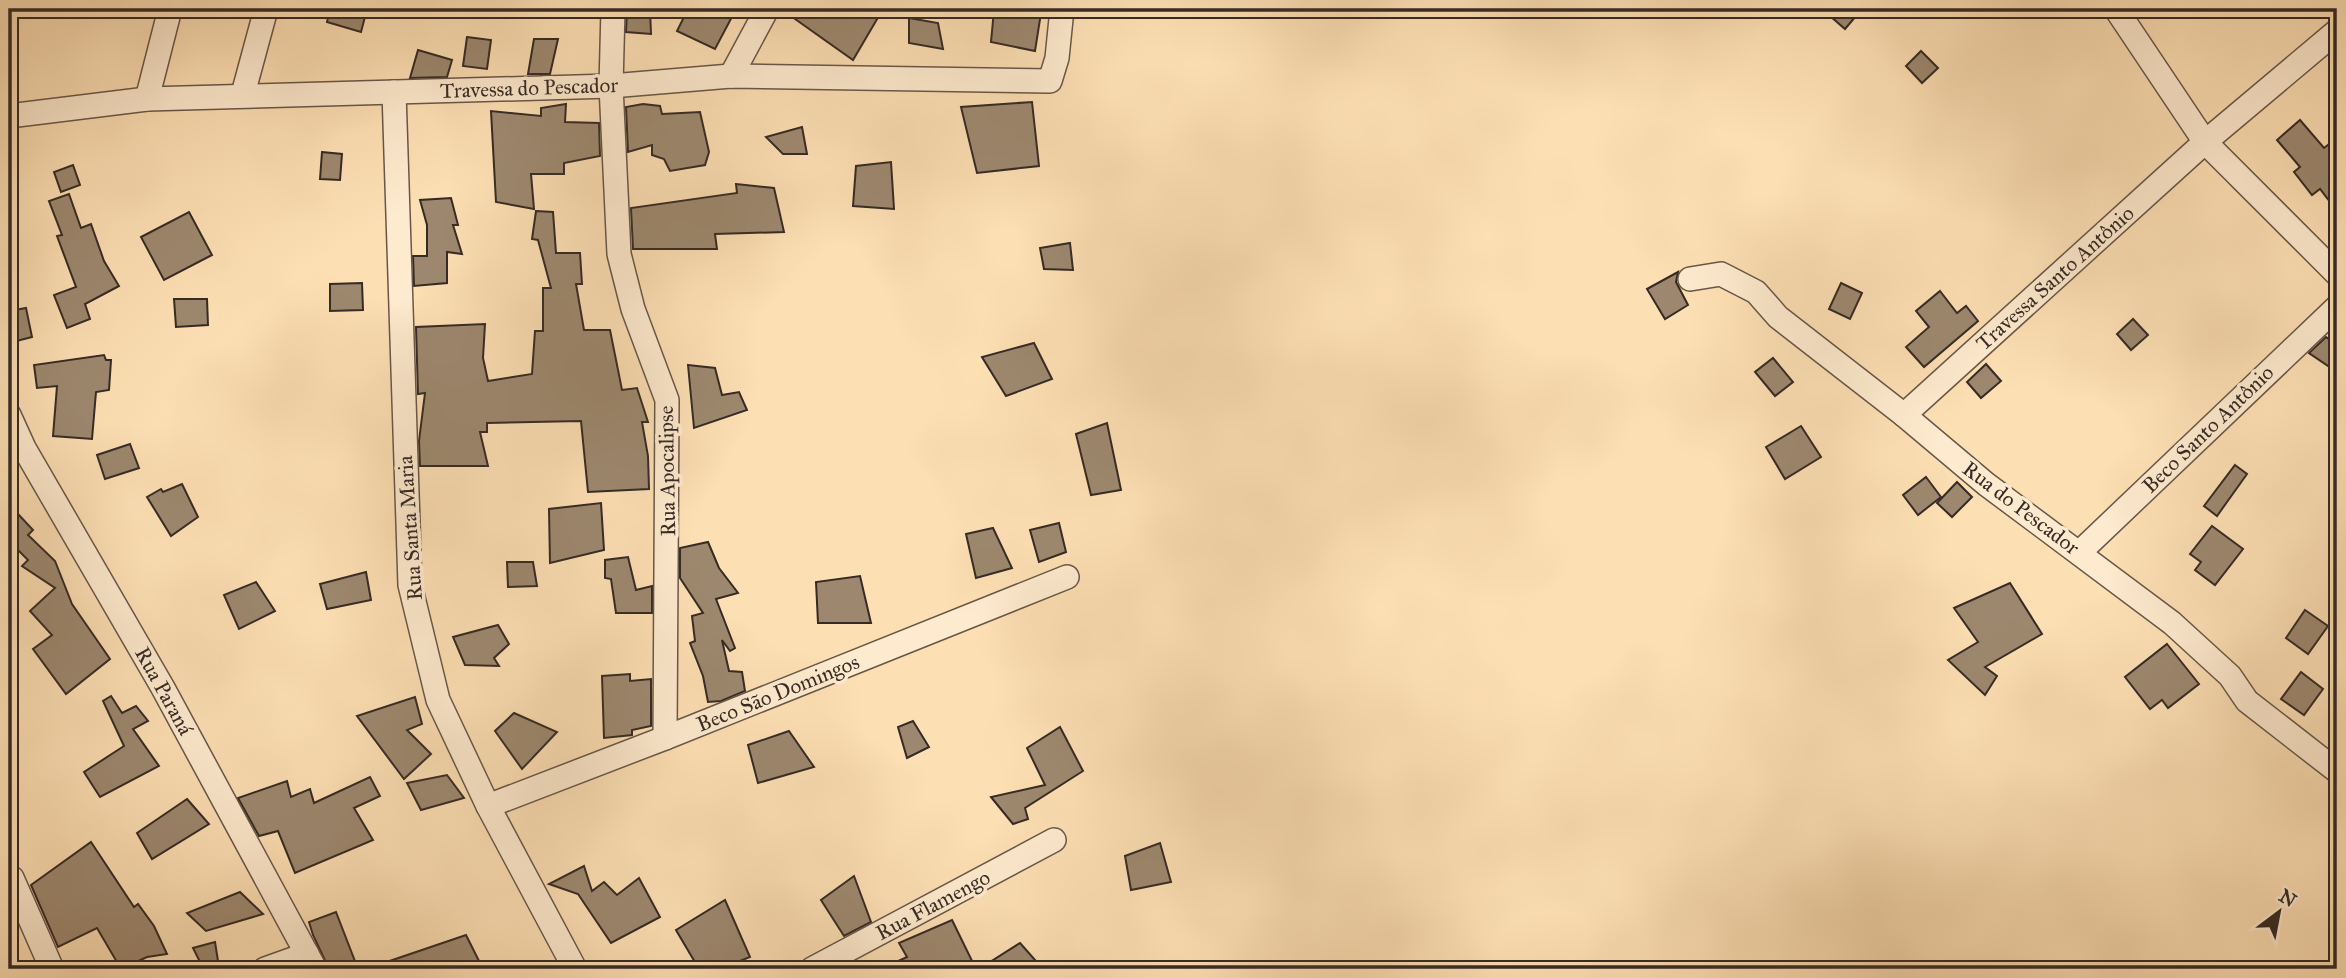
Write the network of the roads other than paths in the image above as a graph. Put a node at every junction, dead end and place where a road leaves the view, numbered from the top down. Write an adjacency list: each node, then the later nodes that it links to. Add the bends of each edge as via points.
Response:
1 (170, 9): 12 (street)
2 (266, 9): 11 (street)
3 (613, 9): 9 (street, Rua Apocalipse)
4 (767, 9): 8 (street)
5 (1062, 9): 8 (street, Travessa do Pescador, via 1050,80)
6 (2116, 9): 14 (street)
7 (2337, 32): 14 (street, Travessa Santo Antônio)
8 (731, 76): 9 (street, Travessa do Pescador)
9 (611, 86): 10 (street, Travessa do Pescador); 22 (street, Rua Apocalipse, via 618,254 667,400)
10 (394, 92): 11 (street, Travessa do Pescador); 24 (street, Rua Santa Maria, via 410,585 438,701)
11 (243, 94): 12 (street, Travessa do Pescador)
12 (147, 99): 13 (street, Travessa do Pescador)
13 (9, 116)
14 (2205, 142): 15 (street); 19 (street, Travessa Santo Antônio)
15 (2337, 274)
16 (1690, 279): 19 (street, Rua do Pescador, via 1721,274 1756,292 1778,317)
17 (2337, 306): 20 (street, Beco Santo Antônio)
18 (9, 415): 27 (street, Rua Paraná)
19 (1905, 415): 20 (street, Rua do Pescador, via 1986,484)
20 (2080, 552): 23 (street, Rua do Pescador, via 2172,623 2230,676 2247,701)
21 (1068, 577): 22 (street, Beco São Domingos)
22 (665, 738): 24 (street, Beco São Domingos)
23 (2337, 771)
24 (488, 806): 30 (street, Rua Santa Maria)
25 (1054, 840): 31 (street, Rua Flamengo)
26 (12, 878): 28 (street)
27 (311, 961): 29 (street)
28 (52, 969)
29 (265, 969)
30 (575, 969)
31 (812, 969)

